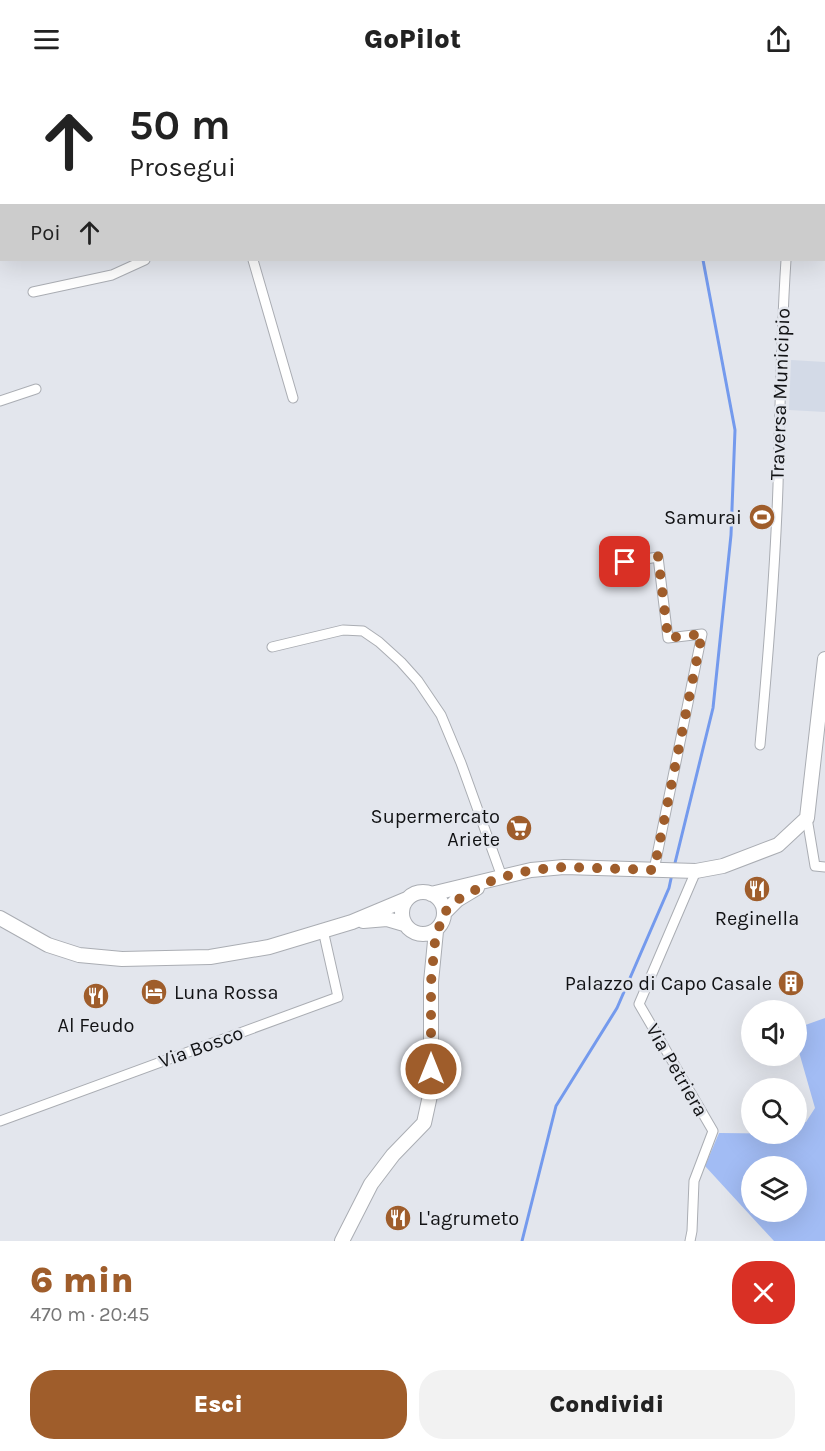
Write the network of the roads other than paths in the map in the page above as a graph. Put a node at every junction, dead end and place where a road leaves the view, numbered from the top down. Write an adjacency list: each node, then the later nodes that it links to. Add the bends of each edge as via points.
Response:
1 (143, 261): 4 (street, via 112,275)
2 (253, 261): 6 (street)
3 (786, 261): 11 (street, Traversa Municipio, via 770,639)
4 (33, 292)
5 (36, 389): 7 (street)
6 (293, 398)
7 (0, 401)
8 (608, 564): 14 (street, via 658,556 668,638 702,634)
9 (272, 647): 16 (street, via 343,630 363,631 401,662 441,715)
10 (825, 659): 12 (main road)
11 (760, 745)
12 (807, 818): 13 (street, via 815,866); 15 (main road, via 778,845 723,866)
13 (825, 867)
14 (654, 870): 15 (main road); 16 (main road, via 564,867)
15 (696, 871): 29 (street, Via Petriera, via 639,1004 712,1131 694,1181)
16 (499, 878): 17 (main road); 19 (main road, via 465,894)
17 (432, 894): 18 (main road, via 418,892); 19 (main road, via 441,901)
18 (407, 899): 21 (main road); 22 (main road, via 401,911)
19 (444, 913): 24 (main road)
20 (0, 918): 23 (main road, via 71,954 113,959 236,954)
21 (352, 922): 22 (main road, via 387,919); 23 (main road)
22 (404, 924): 25 (main road)
23 (323, 930): 27 (street, Via Bosco, via 338,997)
24 (436, 931): 25 (main road); 26 (main road)
25 (418, 934): 26 (main road, via 428,954)
26 (431, 982): 28 (main road, via 431,1091 424,1123 371,1184)
27 (0, 1121)
28 (342, 1241)
29 (690, 1241)

